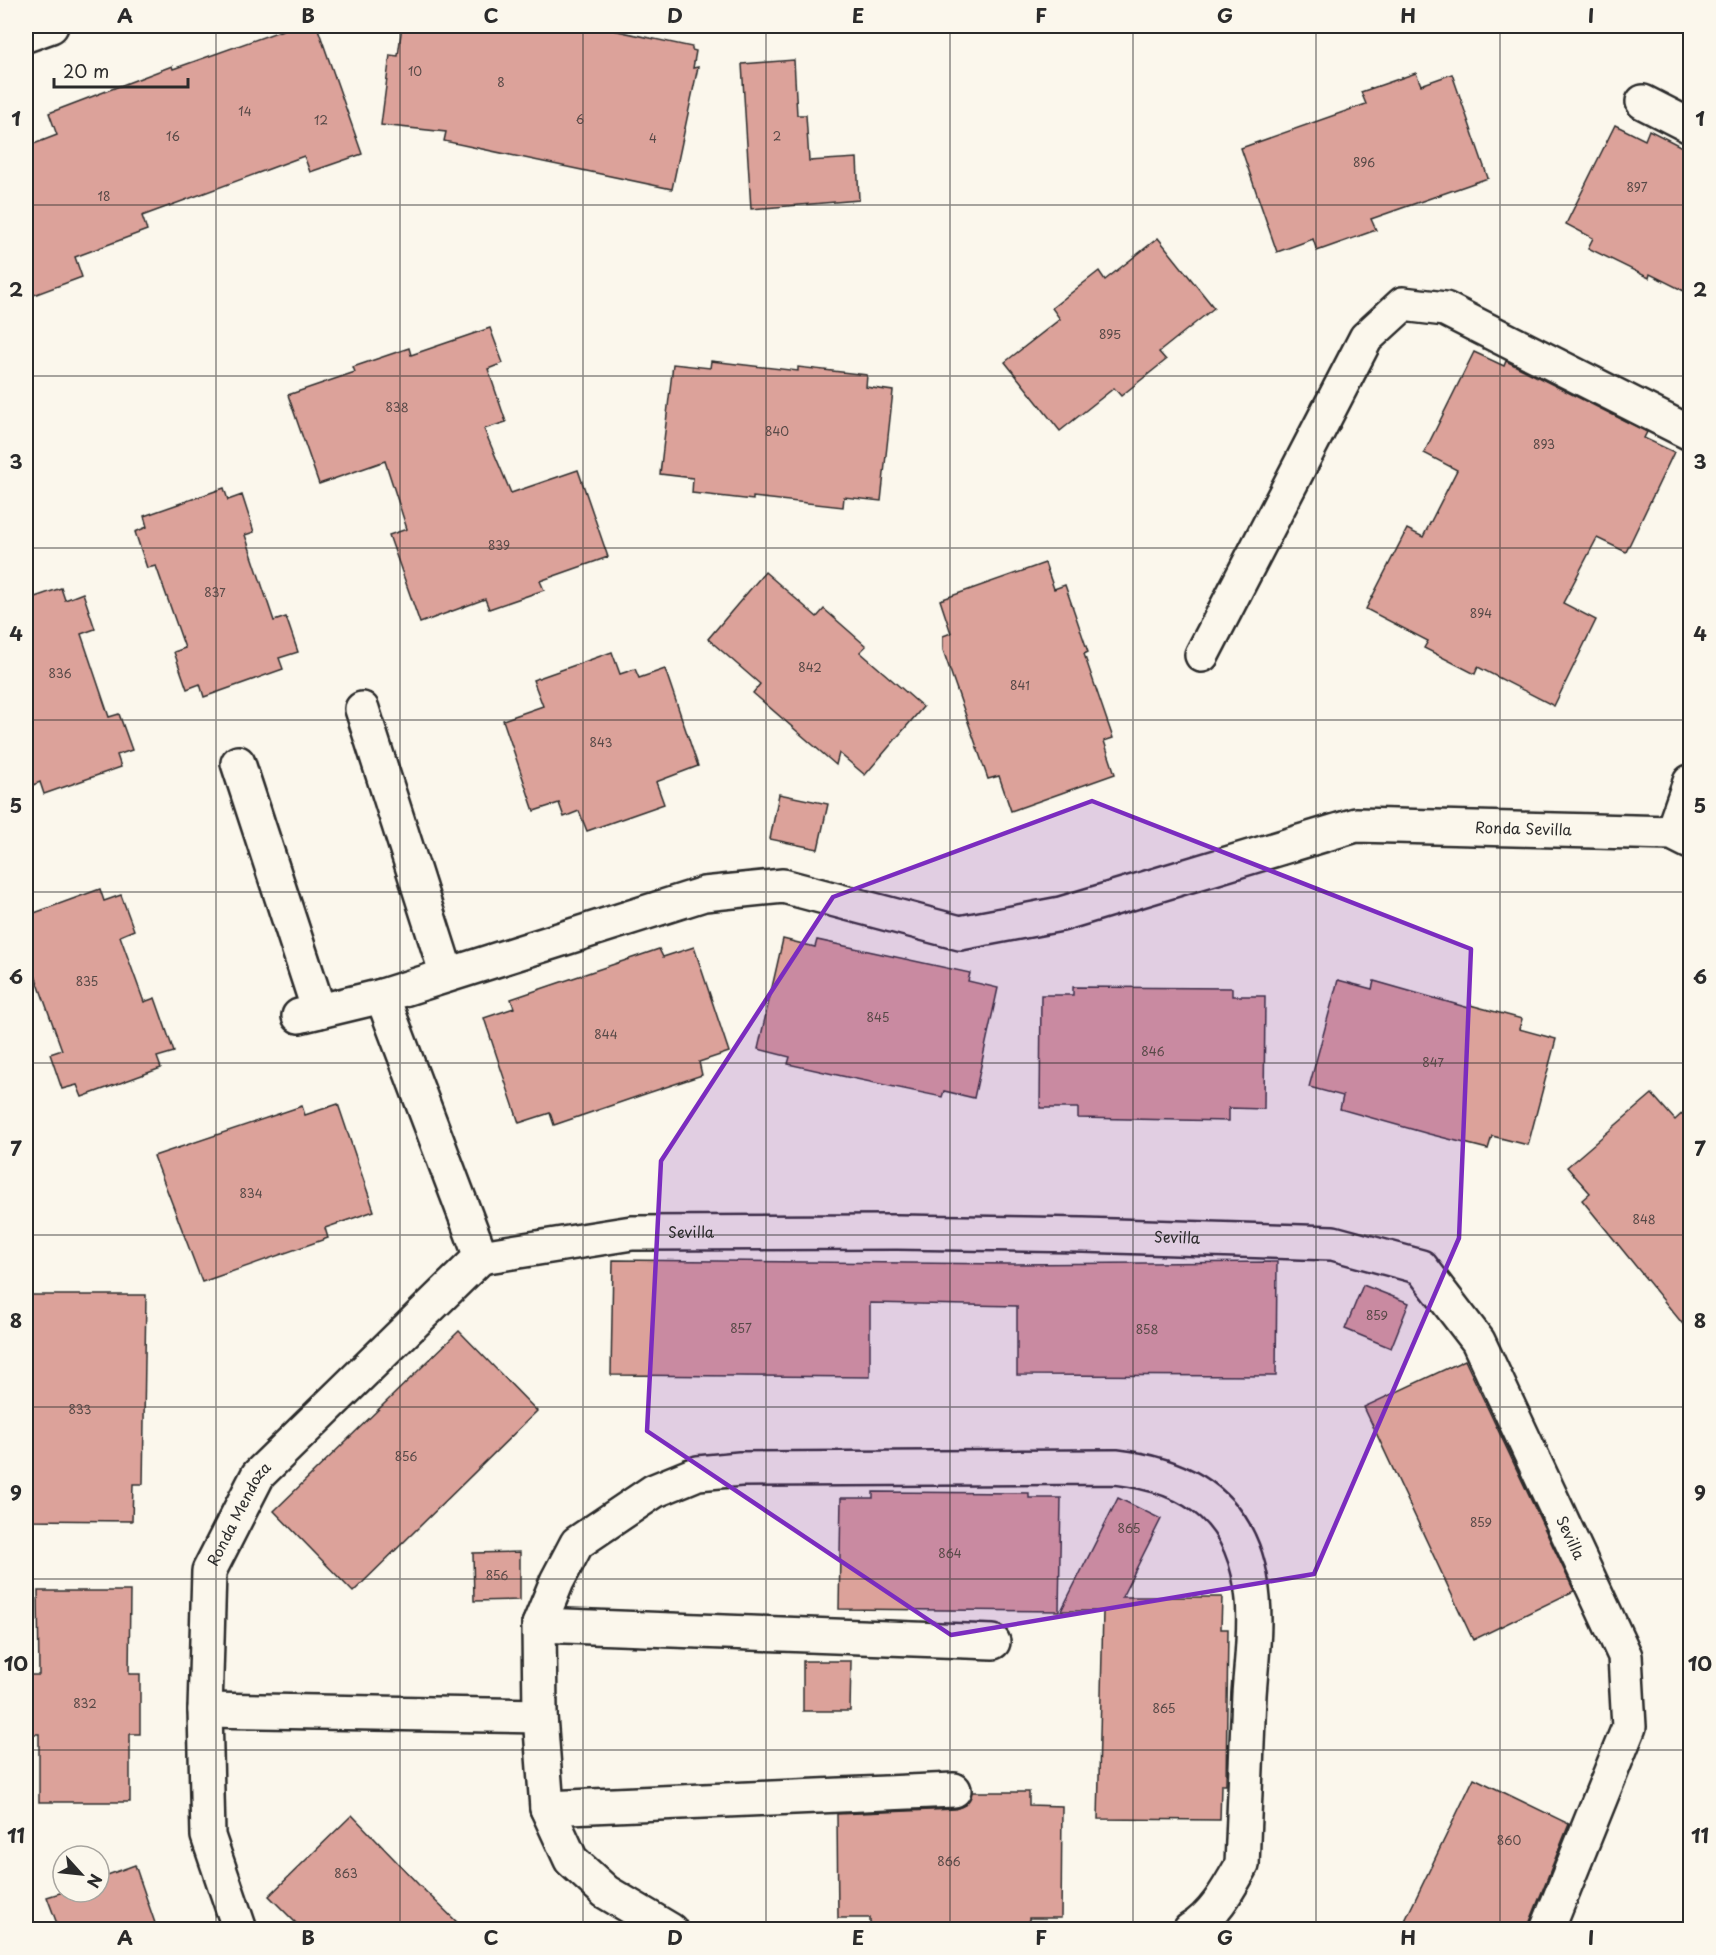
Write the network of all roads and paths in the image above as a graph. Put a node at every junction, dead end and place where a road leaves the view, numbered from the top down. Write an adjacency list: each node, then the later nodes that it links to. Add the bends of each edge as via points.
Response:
1 (51, 26): 2 (street)
2 (26, 35)
3 (1644, 102): 4 (street)
4 (1690, 126)
5 (1690, 433): 6 (street, via 1445,309 1403,304 1366,338)
6 (1202, 655)
7 (362, 709): 11 (street)
8 (238, 763): 12 (street, Ronda Sevilla, via 309,1014)
9 (1690, 782): 10 (street)
10 (1682, 838): 11 (street, Ronda Sevilla, via 1356,825 1061,914 960,933 783,886 704,894)
11 (447, 975): 12 (street, Ronda Sevilla)
12 (382, 996): 13 (street)
13 (481, 1257): 16 (street, Ronda Mendoza, via 258,1475 209,1571); 23 (street, Sevilla, via 632,1233 909,1232 1333,1243 1421,1267 1478,1341 1625,1656 1629,1727)
14 (539, 1625): 15 (street); 17 (street); 22 (street, via 577,1543 654,1491 698,1473 740,1469 1116,1467 1150,1471 1177,1480 1210,1503 1230,1525 1246,1556 1254,1600 1242,1865 1226,1894)
15 (993, 1642)
16 (205, 1710): 17 (street); 20 (street, Ronda Mendoza, via 208,1836)
17 (540, 1716): 19 (street)
18 (954, 1790): 19 (street)
19 (547, 1809): 21 (street, via 571,1860 606,1892)
20 (240, 1929)
21 (670, 1929)
22 (1190, 1929)
23 (1547, 1929)

